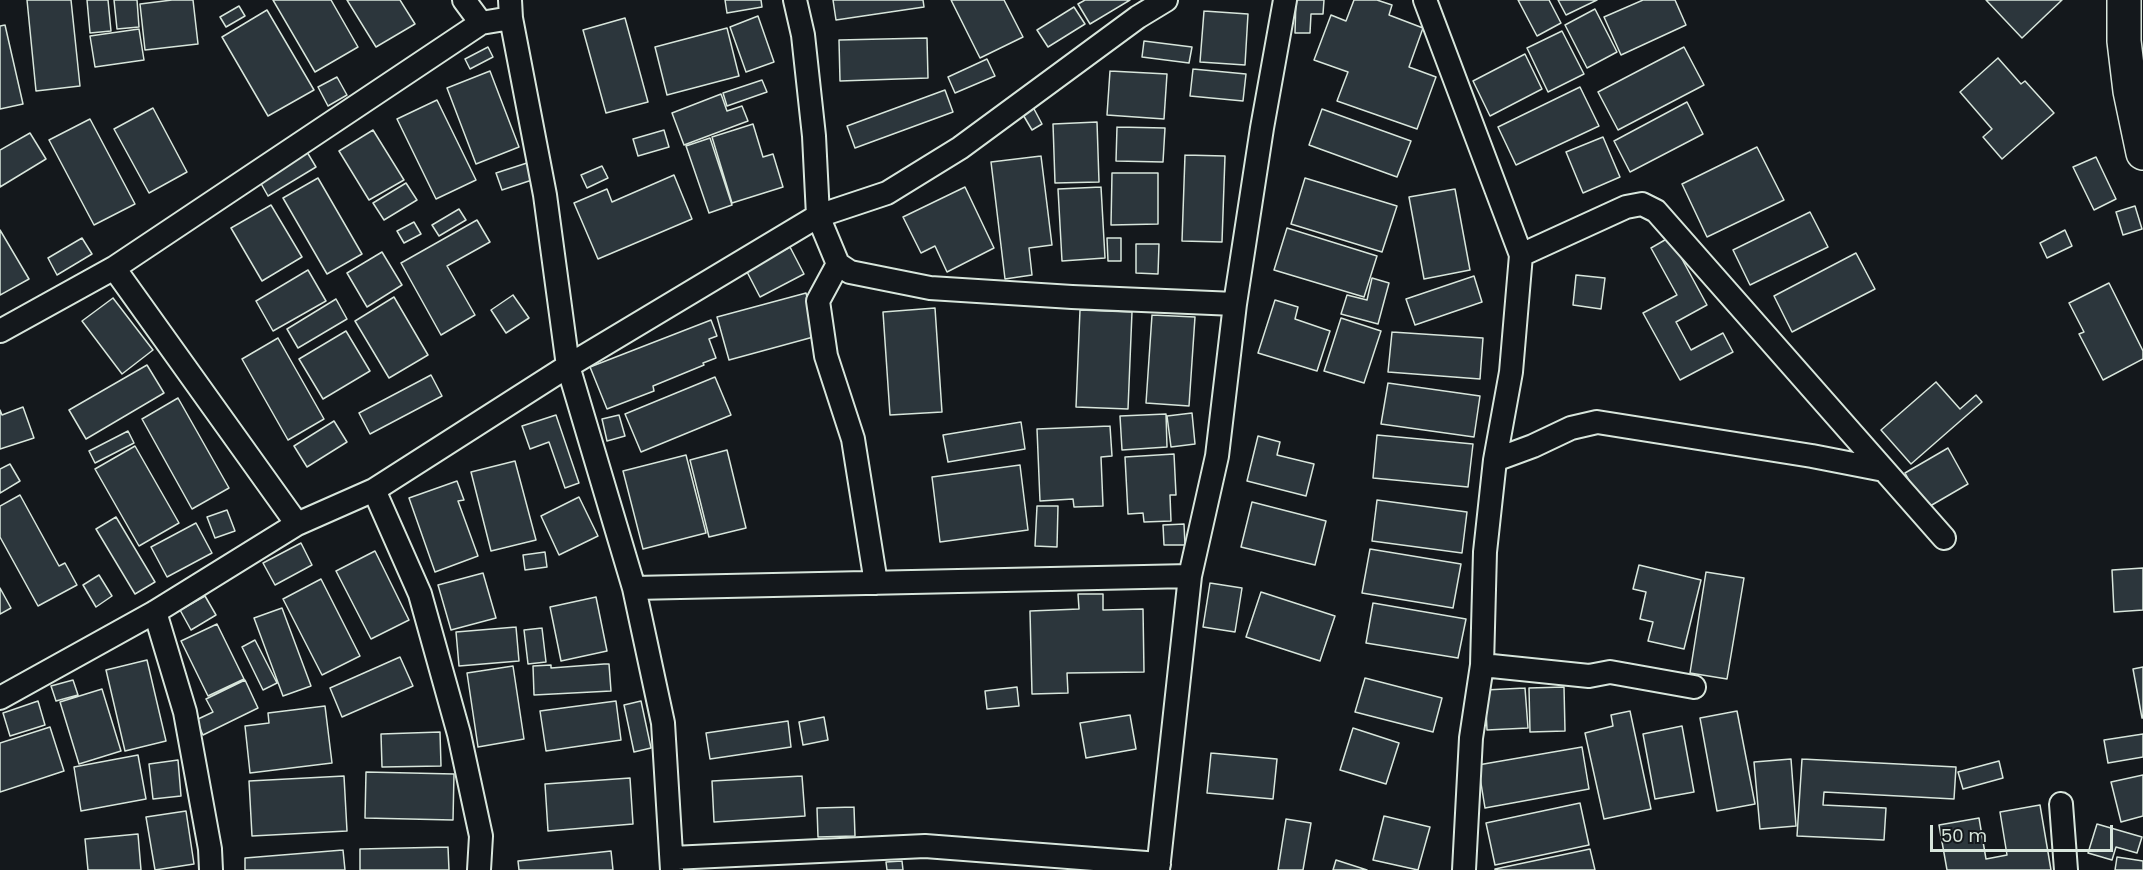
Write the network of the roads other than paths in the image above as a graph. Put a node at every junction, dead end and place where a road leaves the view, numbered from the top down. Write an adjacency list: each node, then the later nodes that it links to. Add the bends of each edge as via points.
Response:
1 (464, 0): 8 (street)
2 (795, 0): 10 (street, via 803,35 814,136)
3 (1166, 0): 10 (street, via 960,148 887,194)
4 (1286, 0): 14 (street)
5 (1425, 0): 11 (street)
6 (2124, 0): 9 (main road, via 2125,51)
7 (511, 9): 8 (street); 16 (street, via 545,195)
8 (481, 23): 13 (street)
9 (2143, 153)
10 (818, 216): 12 (street); 16 (street)
11 (1521, 255): 17 (street, via 1511,372); 18 (street, via 1626,207 1642,204 1656,211)
12 (838, 264): 14 (street, via 861,275 930,288); 23 (street, via 818,301 826,356 853,439)
13 (114, 268): 15 (street); 20 (street)
14 (1235, 304): 22 (street, via 1217,456)
15 (0, 331)
16 (568, 366): 19 (street); 24 (street)
17 (1495, 460): 18 (street, via 1571,428 1597,422); 26 (street, via 1485,552)
18 (1884, 470): 21 (street)
19 (374, 490): 20 (street); 33 (street, via 420,594 459,734 481,836)
20 (297, 524): 25 (street)
21 (1944, 538)
22 (1190, 576): 23 (street); 31 (street)
23 (876, 583): 24 (street)
24 (634, 588): 30 (street, via 663,723)
25 (155, 612): 28 (street); 32 (street, via 184,712)
26 (1482, 665): 27 (street, via 1589,676 1610,672); 34 (street, via 1471,738)
27 (1694, 687)
28 (0, 698)
29 (2061, 804): 35 (street)
30 (672, 864): 31 (street, via 926,846)
31 (1159, 867)
32 (211, 870)
33 (479, 870)
34 (1464, 870)
35 (2066, 870)

